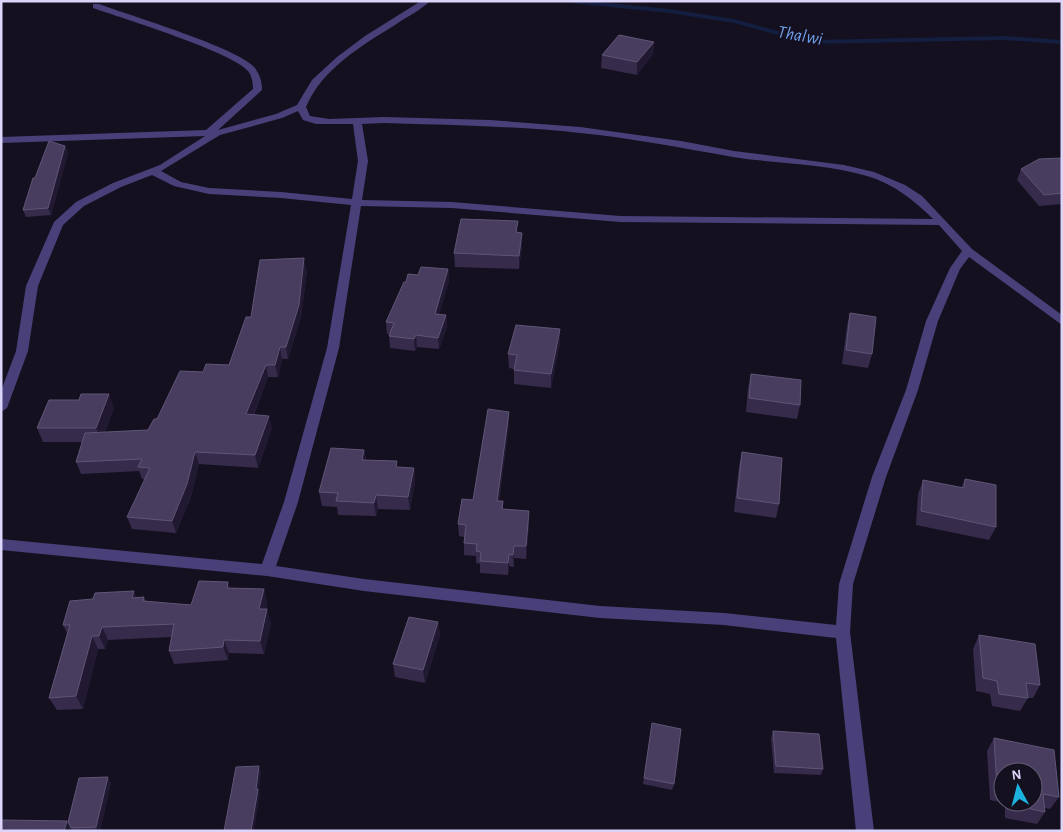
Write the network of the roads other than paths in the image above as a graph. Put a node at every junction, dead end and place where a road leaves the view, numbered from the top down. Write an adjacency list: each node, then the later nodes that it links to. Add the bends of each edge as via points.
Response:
1 (426, 1): 3 (street, via 329,69 310,88)
2 (96, 6): 5 (street, via 229,54 251,69 258,90)
3 (301, 107): 4 (street, via 306,118 316,121); 5 (street)
4 (357, 120): 8 (street, via 363,161); 9 (street, via 490,123 580,130 860,171 901,187 918,198)
5 (212, 133): 6 (street); 7 (street)
6 (1, 140)
7 (153, 171): 8 (street, via 178,184 209,191); 12 (street, via 80,204 58,224 32,286 22,350)
8 (357, 203): 9 (street, via 620,218); 14 (street, via 333,348 309,440)
9 (942, 222): 10 (street)
10 (968, 251): 11 (street); 15 (street, via 955,268 932,321 912,390 879,477 846,584)
11 (1062, 321)
12 (1, 408)
13 (1, 544): 14 (street)
14 (267, 570): 15 (street, via 364,585 600,612 724,619)
15 (843, 632): 16 (street)
16 (865, 831)

